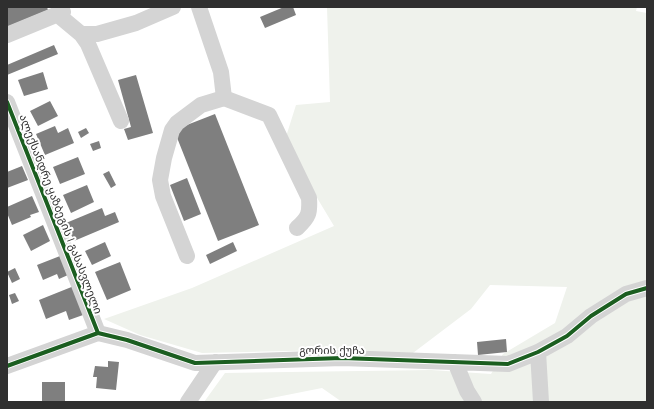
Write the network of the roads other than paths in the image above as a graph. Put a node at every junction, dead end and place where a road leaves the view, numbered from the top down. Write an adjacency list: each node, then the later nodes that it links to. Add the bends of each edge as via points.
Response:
1 (173, 7): 4 (street, via 136,23 97,34)
2 (199, 7): 6 (street, via 221,72)
3 (59, 10): 4 (street); 5 (street)
4 (80, 34): 8 (street, via 88,44)
5 (7, 35)
6 (224, 98): 9 (street, via 269,115 308,198 310,211 305,221); 10 (street, via 201,105 172,130 168,141 160,180 163,196)
7 (7, 102): 12 (street, ალექსანდრე ყაზბეგის I გასასვლელი)
8 (121, 121)
9 (297, 228)
10 (187, 256)
11 (647, 288): 13 (street, გორის ქუჩა, via 626,294 591,316 567,336)
12 (98, 333): 14 (street, გორის ქუჩა, via 195,363); 16 (street)
13 (538, 352): 15 (street, გორის ქუჩა, via 508,364); 19 (street)
14 (215, 362): 15 (street, გორის ქუჩა, via 342,358); 17 (street)
15 (455, 362): 18 (street)
16 (7, 366)
17 (188, 402)
18 (474, 402)
19 (540, 402)

